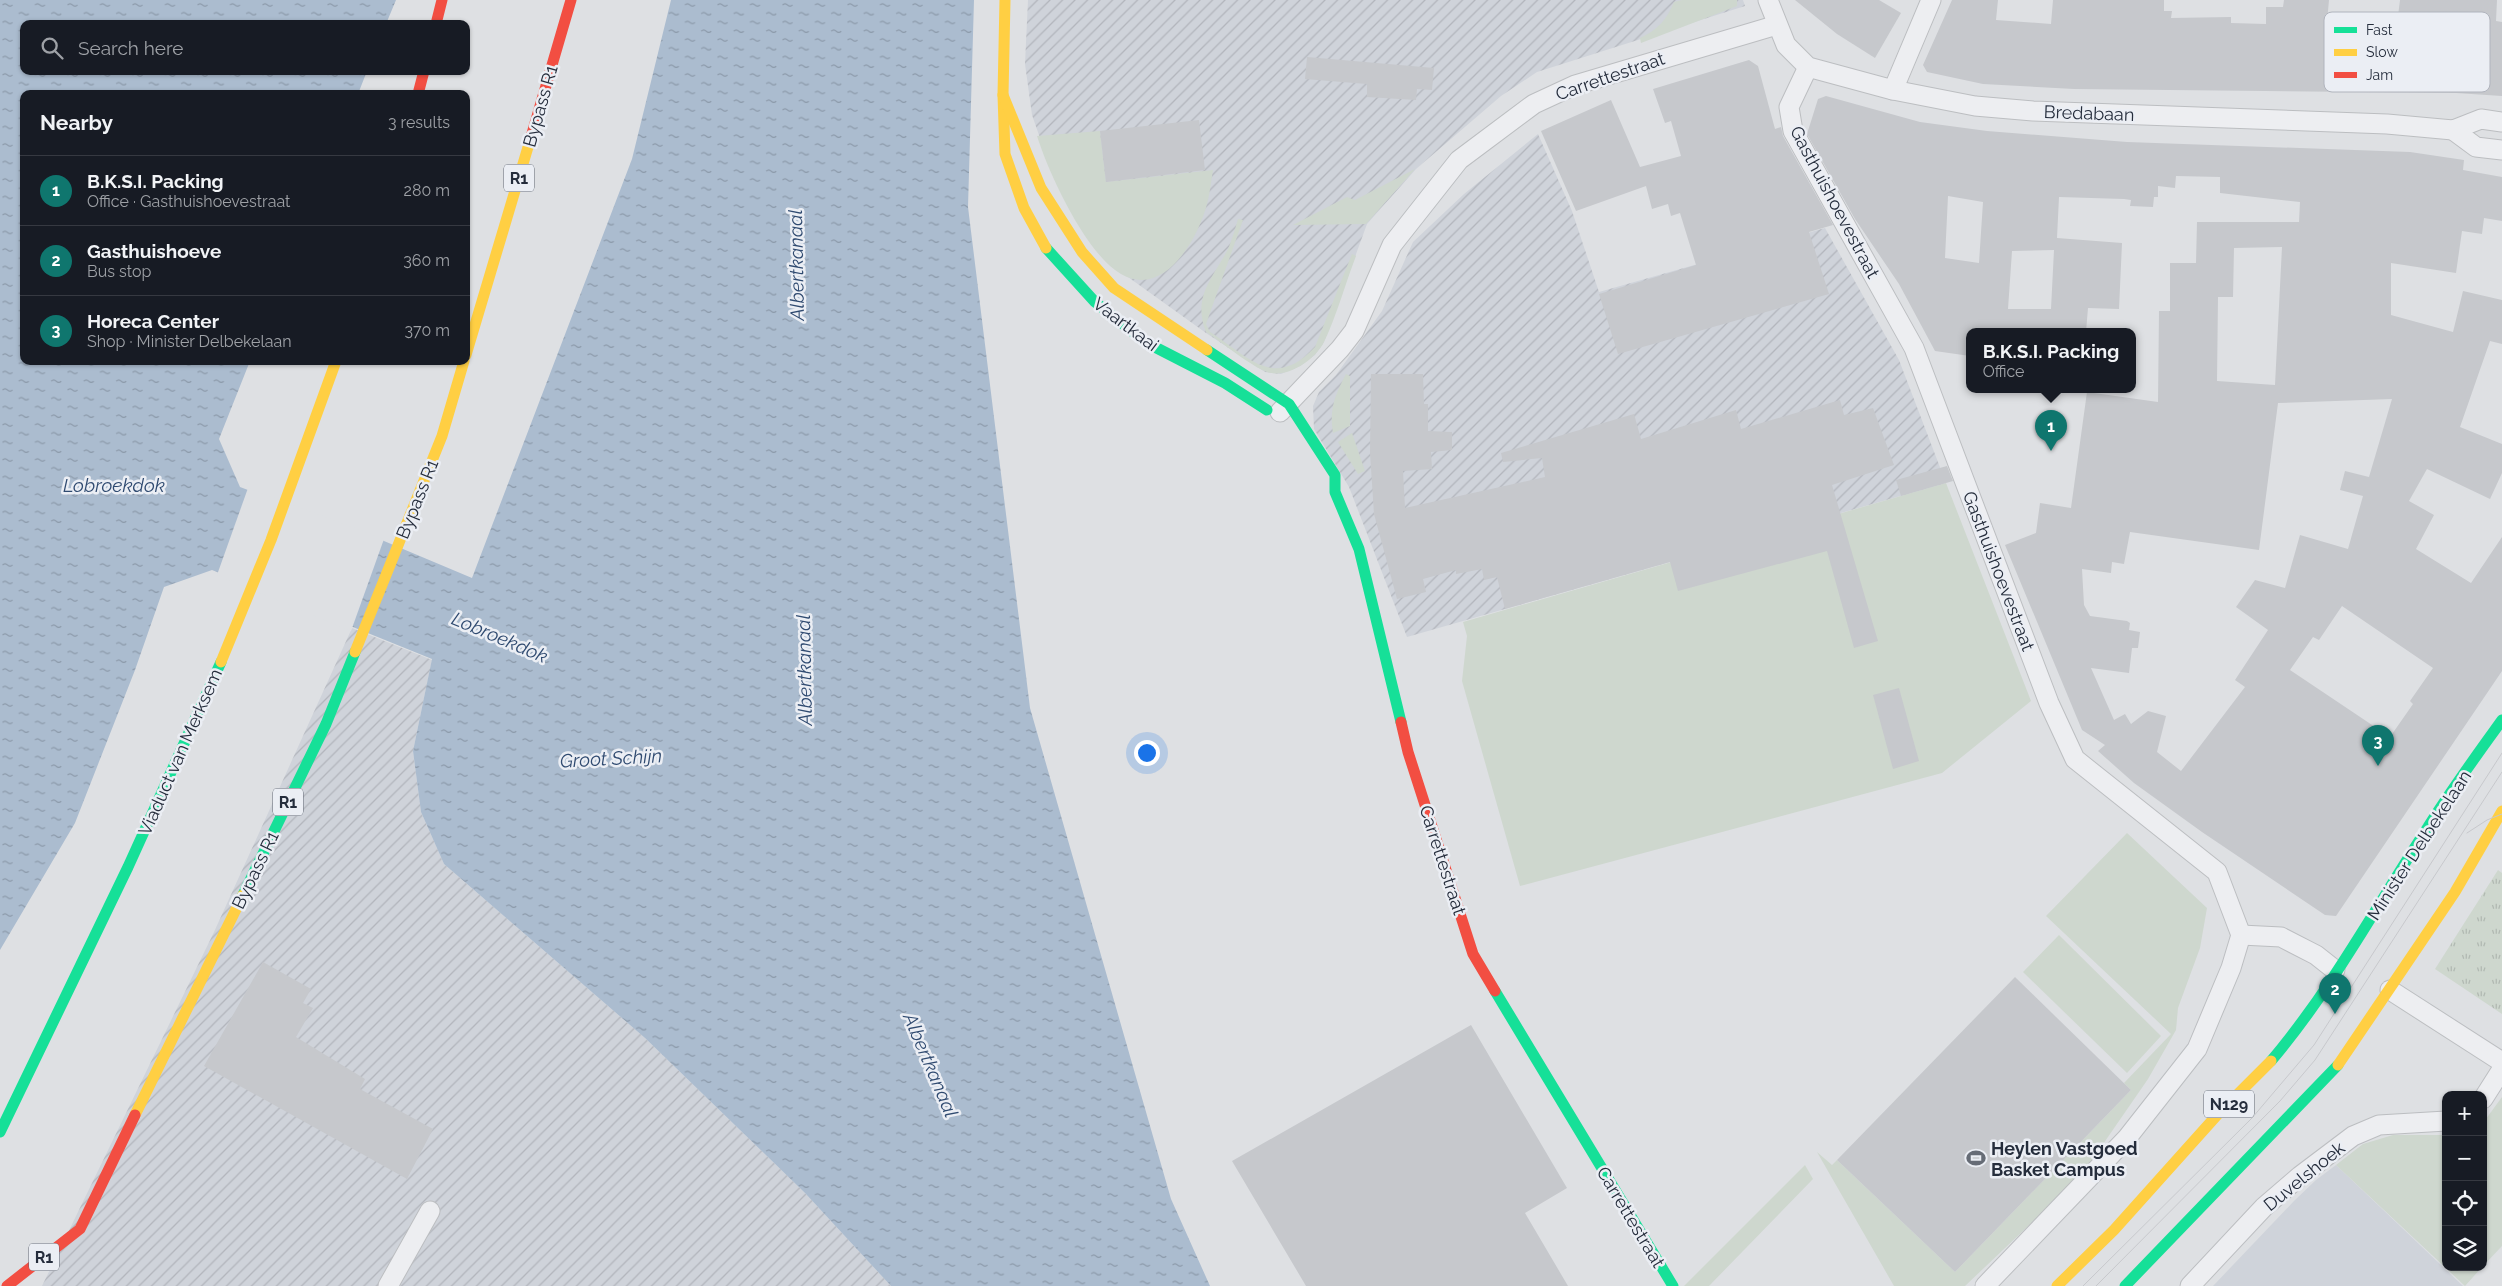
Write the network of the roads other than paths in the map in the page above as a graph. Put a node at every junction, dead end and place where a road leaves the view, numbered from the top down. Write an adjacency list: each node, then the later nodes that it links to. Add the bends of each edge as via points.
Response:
1 (442, 0): 6 (main road)
2 (571, 0): 16 (main road, Bypass R1 / R1)
3 (1005, 0): 12 (main road, Vaartkaai)
4 (1768, 0): 7 (street, Bredabaan)
5 (1931, 0): 11 (street)
6 (437, 20)
7 (1777, 25): 8 (street, Bredabaan, via 1786,45); 19 (street, Carrettestraat, via 1575,85 1534,104 1458,160 1392,245 1354,331)
8 (1808, 67): 11 (street, Bredabaan); 24 (street, Gasthuishoevestraat, via 1789,107 1792,131 1914,348 2049,703 2075,759 2217,872)
9 (423, 75): 10 (main road)
10 (419, 90)
11 (1892, 90): 14 (street, Bredabaan, via 2004,109 2387,124)
12 (1003, 95): 19 (main road, Vaartkaai, via 1041,188 1082,252 1114,288); 19 (main road, Vaartkaai, via 1005,154 1024,208 1047,251 1095,302 1147,343)
13 (2502, 122): 14 (street, Bredabaan, via 2481,119)
14 (2453, 130): 15 (street, via 2476,147)
15 (2502, 150)
16 (470, 341)
17 (335, 365): 30 (main road, Viaduct van Merksem, via 273,534 225,653 148,824)
18 (463, 365): 32 (main road, Bypass R1 / R1, via 442,436 326,724 80,1229)
19 (1282, 414): 21 (main road, Carrettestraat, via 1335,475)
20 (1324, 481): 21 (main road)
21 (1335, 492): 34 (main road, Carrettestraat, via 1359,550 1408,752 1473,954)
22 (2502, 720): 25 (main road, Minister Delbekelaan / N129)
23 (2502, 811): 26 (main road, N129, via 2478,855)
24 (2240, 935): 25 (street, via 2281,937 2316,955); 35 (street, via 2231,968 2197,1049 2127,1138)
25 (2335, 970): 36 (main road, N129, via 2287,1042 2260,1074 2218,1114 2114,1230)
26 (2390, 990): 27 (street); 37 (main road, N129, via 2333,1072)
27 (2500, 1058): 28 (street)
28 (2486, 1091)
29 (2442, 1122): 38 (street, Duvelshoek, via 2379,1125 2354,1136 2264,1207)
30 (0, 1132)
31 (430, 1211): 33 (street)
32 (7, 1286)
33 (388, 1286)
34 (1673, 1286)
35 (1985, 1286)
36 (2057, 1286)
37 (2125, 1286)
38 (2190, 1286)

